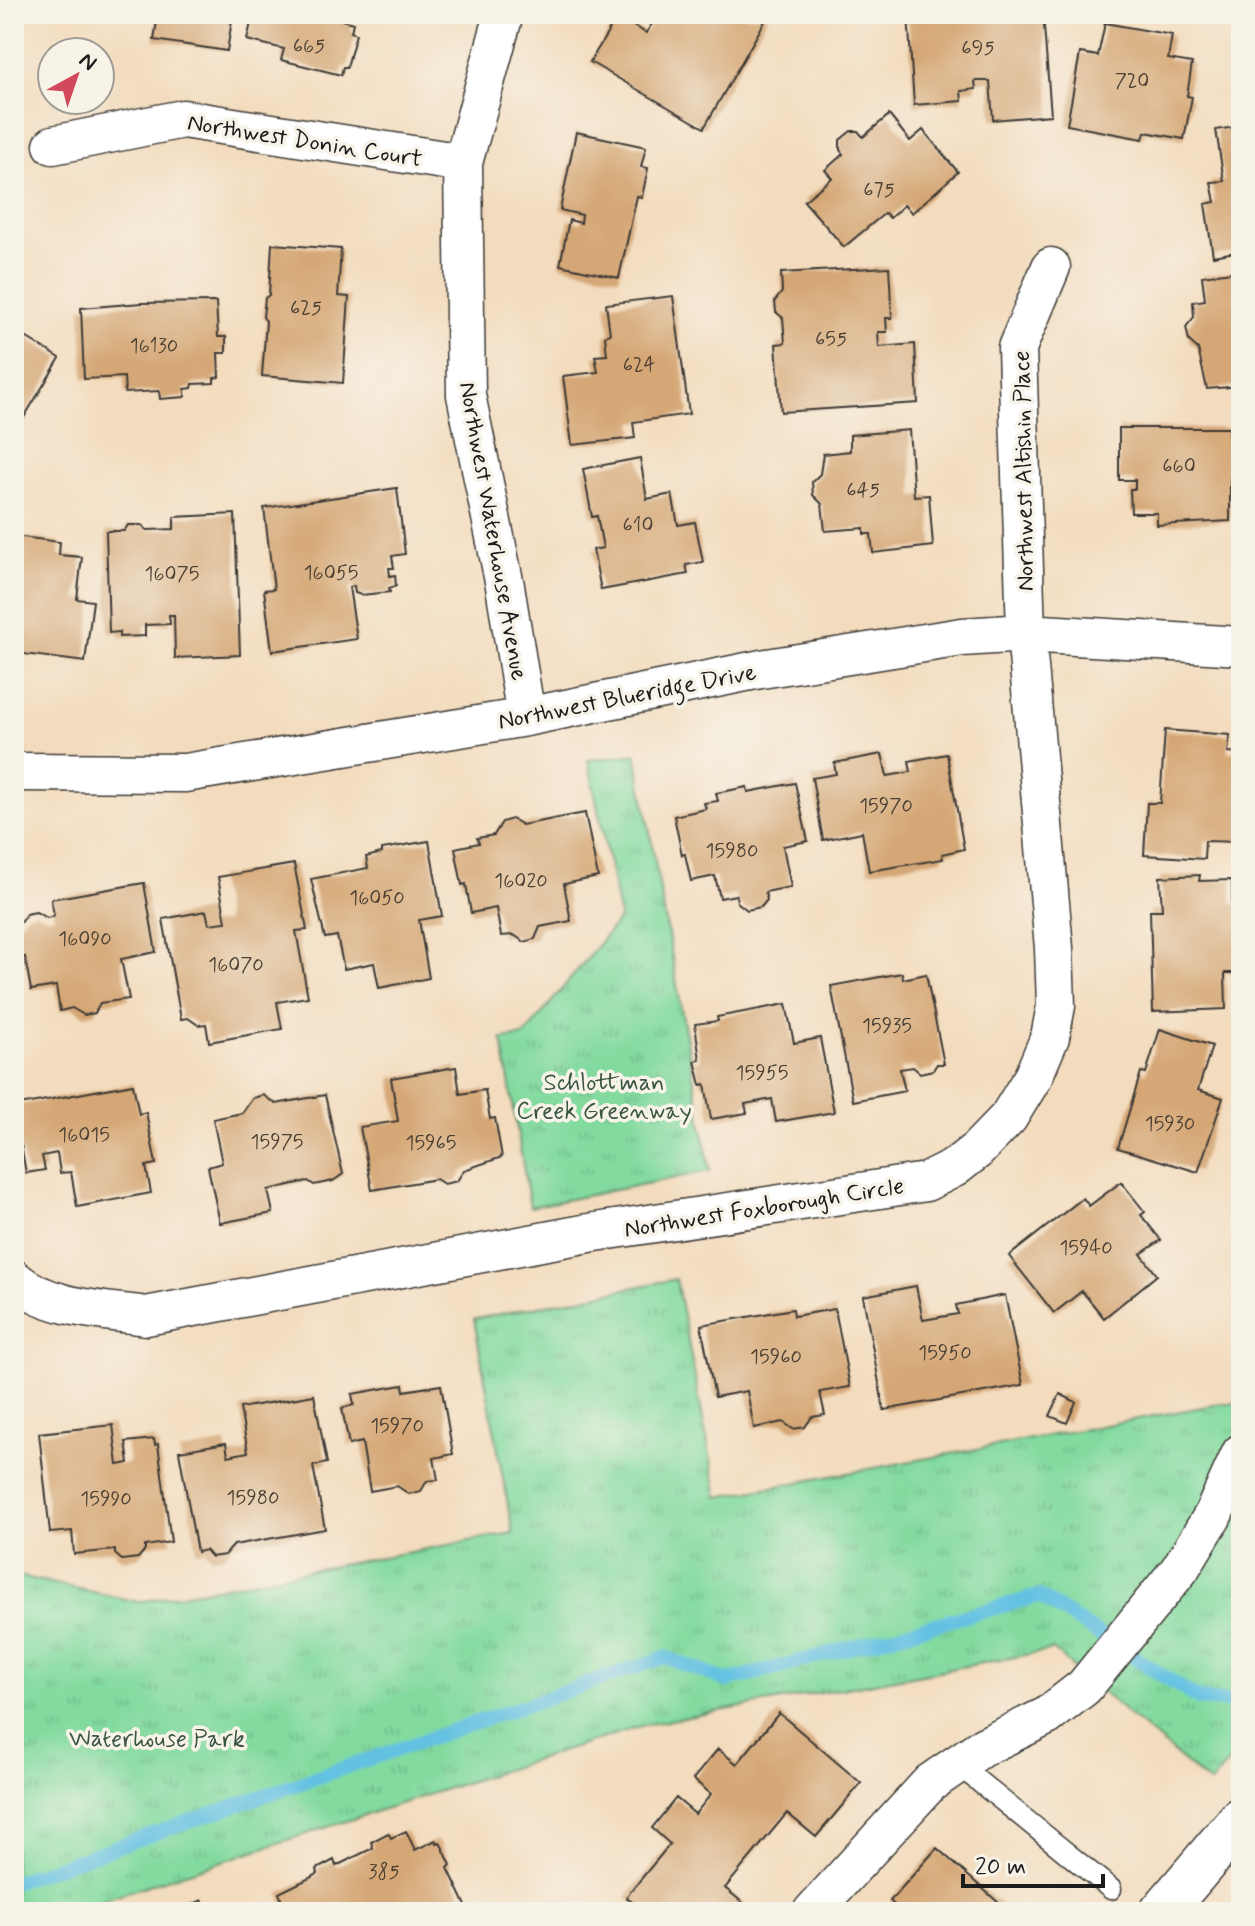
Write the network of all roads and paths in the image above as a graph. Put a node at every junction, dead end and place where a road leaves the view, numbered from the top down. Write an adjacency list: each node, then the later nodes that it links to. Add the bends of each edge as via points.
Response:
1 (504, 14): 3 (street, Northwest Waterhouse Avenue)
2 (53, 145): 3 (street, Northwest Donin Court, via 183,119)
3 (463, 163): 7 (street, Northwest Waterhouse Avenue, via 466,395)
4 (1051, 267): 5 (street, Northwest Altishin Place, via 1017,348)
5 (1026, 633): 6 (street, Northwest Blueridge Drive); 7 (street, Northwest Blueridge Drive, via 962,637 761,669); 9 (street, Northwest Foxborough Circle, via 1056,1006 1033,1077 1008,1118 954,1168 926,1182 589,1233 146,1316 76,1307 25,1289)
6 (1241, 646)
7 (526, 717): 8 (street, Northwest Blueridge Drive, via 185,773)
8 (14, 772)
9 (14, 1279)
10 (1241, 1453): 11 (street, via 1212,1517 1180,1569 1084,1687 1047,1716)
11 (956, 1763): 13 (lane); 14 (street, via 930,1783)
12 (1241, 1819): 15 (main road)
13 (1111, 1889)
14 (812, 1912)
15 (1162, 1912)

